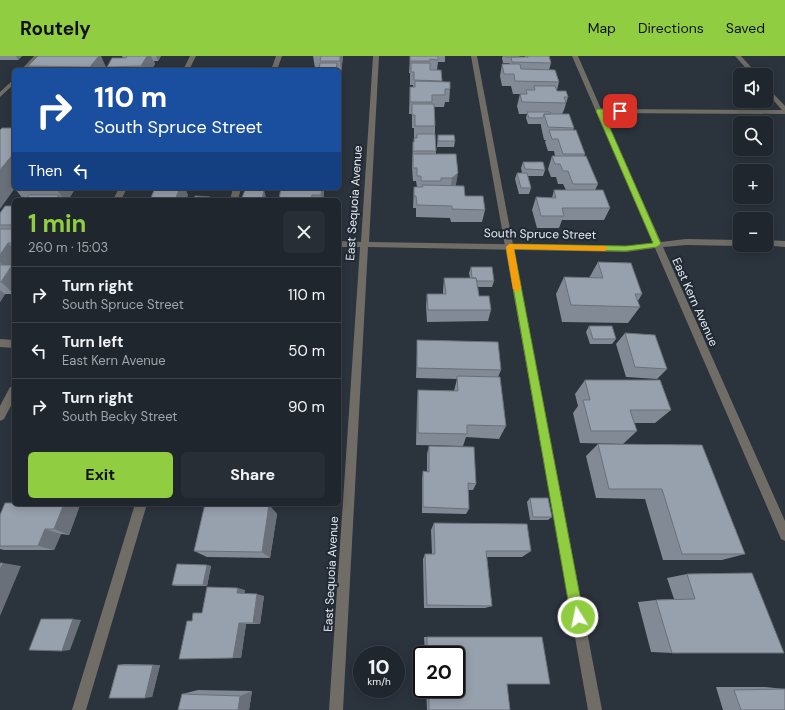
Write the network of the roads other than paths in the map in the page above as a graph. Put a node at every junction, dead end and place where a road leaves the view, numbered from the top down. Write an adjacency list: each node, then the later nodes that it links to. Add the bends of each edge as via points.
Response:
1 (37, 56): 8 (street)
2 (193, 56): 9 (street)
3 (279, 56): 10 (street)
4 (376, 56): 20 (street, East Sequoia Avenue)
5 (474, 56): 23 (street)
6 (574, 56): 15 (street, East Kern Avenue)
7 (738, 56): 11 (street)
8 (26, 68)
9 (187, 68)
10 (275, 68)
11 (749, 68)
12 (12, 83): 13 (street)
13 (0, 96)
14 (773, 96): 16 (street)
15 (599, 111): 16 (street); 21 (street, East Kern Avenue)
16 (785, 111)
17 (733, 243): 21 (street, South Spruce Street)
18 (773, 243): 22 (street)
19 (341, 244): 20 (street, South Spruce Street)
20 (364, 244): 23 (street, South Spruce Street); 31 (street, East Sequoia Avenue)
21 (657, 244): 23 (street, South Spruce Street, via 626,249); 29 (street, East Kern Avenue)
22 (785, 244)
23 (509, 247): 32 (street)
24 (0, 343): 25 (street)
25 (12, 344)
26 (12, 394): 27 (street)
27 (0, 416)
28 (140, 506): 30 (street)
29 (785, 535)
30 (79, 710)
31 (336, 710)
32 (595, 710)

